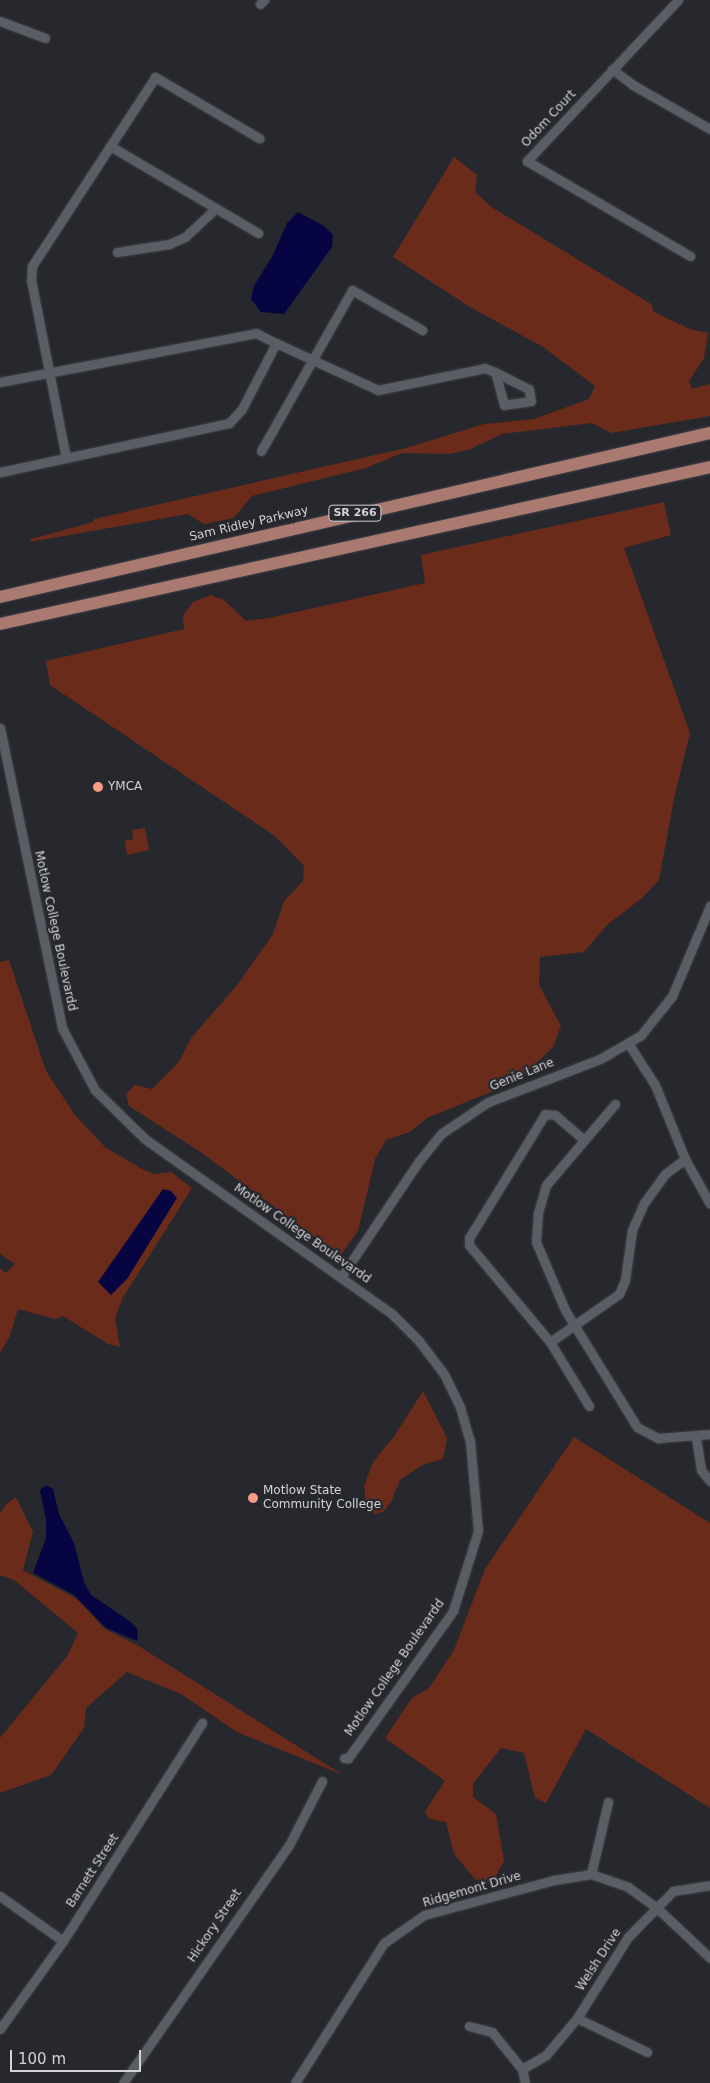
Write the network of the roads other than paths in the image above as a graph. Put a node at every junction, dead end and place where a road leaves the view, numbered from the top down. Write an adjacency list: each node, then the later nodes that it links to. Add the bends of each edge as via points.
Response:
1 (678, 0): 4 (street, Odom Court)
2 (0, 21): 3 (street)
3 (45, 38)
4 (612, 70): 5 (street); 11 (street, Odom Court, via 527,161)
5 (710, 129)
6 (259, 138): 7 (street, via 154,77)
7 (110, 146): 8 (street); 16 (street, via 32,266 31,280)
8 (215, 208): 9 (street); 10 (street, via 186,236 169,244)
9 (258, 232)
10 (117, 252)
11 (690, 256)
12 (422, 330): 14 (street, via 352,290)
13 (276, 343): 14 (street); 16 (street, via 256,333); 20 (street, via 242,409 229,423)
14 (311, 360): 15 (street, via 378,390 485,368); 19 (street)
15 (495, 372): 15 (street, via 529,388 531,401 504,404)
16 (50, 373): 17 (street); 20 (street)
17 (0, 382)
18 (710, 433): 23 (main road, Sam Ridley Parkway / SR 266)
19 (261, 451)
20 (66, 458): 22 (street)
21 (710, 467): 24 (main road, SR 266)
22 (0, 472)
23 (0, 596)
24 (0, 624)
25 (0, 728): 32 (street, Motlow College Boulevardd, via 62,1028 96,1090 145,1139)
26 (710, 906): 27 (street, Genie Lane, via 672,996 641,1035)
27 (628, 1043): 30 (street, via 655,1085); 32 (street, Genie Lane, via 600,1059 488,1102 442,1133)
28 (615, 1104): 29 (street)
29 (584, 1140): 33 (street, via 546,1185 538,1213 536,1242 546,1273); 34 (street, via 555,1115 545,1114 469,1238 469,1245)
30 (684, 1159): 31 (street); 33 (street, via 665,1174 644,1203 632,1230 625,1280 619,1294)
31 (710, 1204)
32 (341, 1277): 40 (street, Motlow College Boulevardd, via 391,1313 419,1341 444,1374 460,1407 470,1441 478,1531 453,1611 348,1758)
33 (574, 1324): 34 (street); 37 (street, via 637,1427 658,1438)
34 (550, 1342): 35 (street)
35 (589, 1406)
36 (710, 1434): 37 (street)
37 (696, 1438): 38 (street, via 701,1470)
38 (710, 1481)
39 (202, 1723): 47 (street, Barnett Street)
40 (344, 1758)
41 (322, 1781): 54 (street, Hickory Street, via 289,1845)
42 (608, 1802): 43 (street)
43 (592, 1874): 46 (street, Ridgemont Drive, via 628,1887); 55 (street, Ridgemont Drive, via 554,1880 424,1915 384,1944)
44 (710, 1885): 46 (street, Welsh Drive, via 673,1891)
45 (0, 1896): 47 (street)
46 (657, 1908): 48 (street, Ridgemont Drive); 49 (street, Welsh Drive, via 628,1937)
47 (63, 1941): 51 (street, Barnett Street)
48 (710, 1958)
49 (577, 2018): 52 (street); 53 (street, Welsh Drive, via 546,2055)
50 (469, 2026): 53 (street, via 492,2032)
51 (0, 2029)
52 (647, 2052)
53 (522, 2069): 56 (street)
54 (123, 2083)
55 (295, 2083)
56 (525, 2083)

